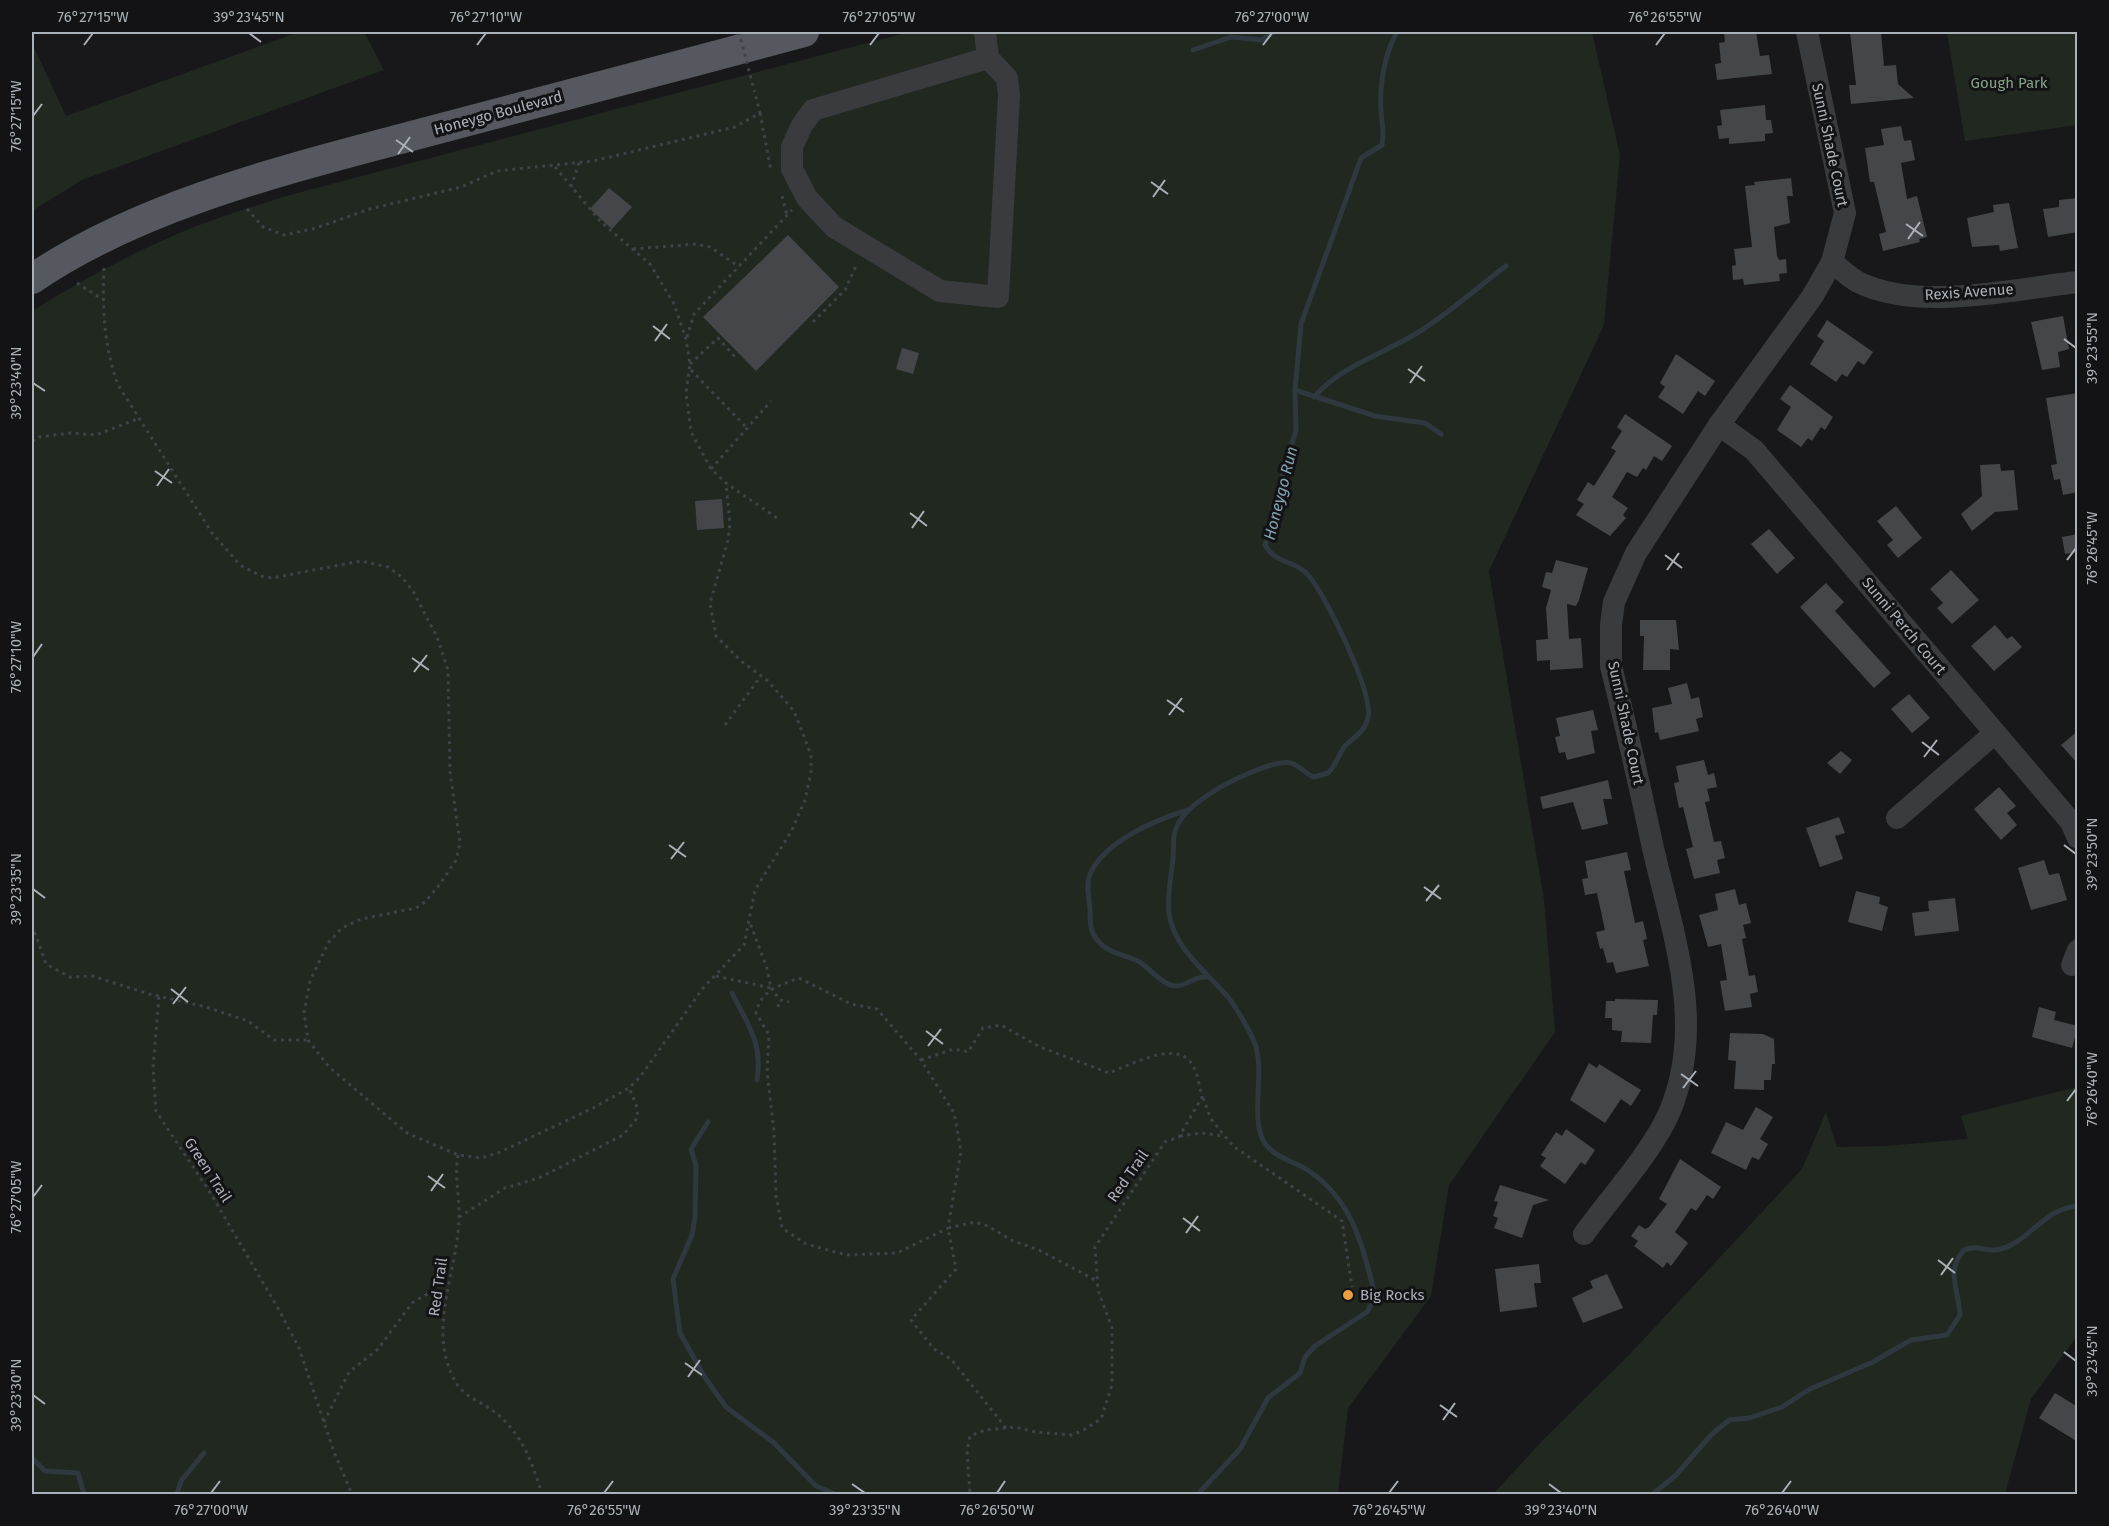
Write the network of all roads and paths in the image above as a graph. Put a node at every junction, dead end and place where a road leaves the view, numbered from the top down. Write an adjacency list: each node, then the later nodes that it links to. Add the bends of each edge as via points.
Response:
1 (739, 32): 6 (path, bridge)
2 (804, 32): 18 (main road, Honeygo Boulevard, via 297,167 168,211 96,242)
3 (985, 32): 5 (street)
4 (1807, 32): 14 (street, Sunni Shade Court, via 1845,213)
5 (988, 58): 11 (street, via 813,110 792,147 792,169); 11 (street, via 1007,78 1009,95 998,297 940,291 834,227)
6 (760, 113): 7 (path); 8 (path, via 735,128)
7 (764, 127)
8 (580, 163): 9 (path); 10 (path)
9 (555, 167): 10 (path); 12 (path, via 497,171 461,187 284,235 262,227)
10 (571, 187): 13 (path, via 601,222)
11 (807, 198): 16 (path)
12 (247, 209)
13 (632, 249): 16 (path, via 696,244 710,247); 23 (path, via 650,264 674,304)
14 (1832, 262): 19 (street, Rexis Avenue, via 1856,281 1881,291 1923,297); 29 (street, Sunni Shade Court, via 1812,297)
15 (856, 266): 22 (path, via 845,290)
16 (739, 267): 23 (path, via 694,314)
17 (104, 268): 21 (path)
18 (32, 279)
19 (2078, 282)
20 (77, 283): 21 (path)
21 (102, 298): 28 (path, via 108,359)
22 (813, 322)
23 (686, 339): 25 (path)
24 (737, 359): 25 (path, via 718,338)
25 (690, 364): 26 (path)
26 (691, 370): 30 (path); 32 (path, via 686,393 691,432)
27 (771, 401): 30 (path)
28 (138, 419): 31 (path, via 96,435 71,433); 48 (path, via 212,533 240,565 249,572 272,578 361,561 388,567 414,591 448,670 450,772 460,843 456,860 416,908 362,920 342,928 328,943 310,981 304,1012)
29 (1719, 425): 37 (street, Sunni Perch Court, via 1754,450); 57 (street, Sunni Shade Court, via 1649,530 1614,602 1611,666 1684,982 1687,1038 1684,1066 1669,1113)
30 (746, 427): 32 (path)
31 (32, 441)
32 (711, 469): 33 (path)
33 (726, 483): 34 (path); 35 (path, via 730,524 710,603 712,618 716,636 723,645)
34 (780, 520)
35 (761, 676): 36 (path); 40 (path, via 794,711 811,764 805,800 792,830 755,890)
36 (725, 724)
37 (1995, 733): 38 (street); 39 (street, Sunni Perch Court, via 2071,822)
38 (1897, 818)
39 (2078, 838)
40 (749, 922): 42 (path, via 744,945); 43 (path)
41 (32, 925): 44 (path, via 46,964 70,977 92,976)
42 (716, 976): 43 (path); 50 (path)
43 (771, 988): 45 (path); 49 (path, via 799,978 851,1004 877,1009); 56 (path, via 759,1000 756,1013 769,1035 767,1072 782,1228 806,1244 846,1255 897,1253)
44 (159, 997): 48 (path, via 248,1021 274,1040); 61 (path, Green Trail, via 153,1068 156,1111 211,1194 279,1310 299,1348)
45 (780, 1000): 46 (path); 47 (path)
46 (789, 1002)
47 (778, 1007)
48 (308, 1040): 54 (path, via 329,1067 406,1133)
49 (921, 1060): 51 (path, via 954,1049 968,1052 983,1028 1001,1025 1040,1047 1109,1073 1144,1059 1179,1054 1188,1058); 56 (path, via 954,1113 961,1150)
50 (628, 1088): 54 (path, via 498,1153 481,1158); 55 (path, via 638,1117 623,1135 539,1178 505,1188)
51 (1202, 1097): 52 (path); 53 (path, Red Trail)
52 (1222, 1136): 53 (path, via 1202,1133); 59 (path, via 1342,1221)
53 (1179, 1137): 58 (path, Red Trail, via 1165,1142 1101,1236 1095,1247)
54 (458, 1155): 55 (path, Red Trail)
55 (459, 1217): 60 (path, Red Trail)
56 (948, 1228): 58 (path, via 975,1222 988,1226); 62 (path, via 956,1269 911,1320 934,1349 951,1359)
57 (1584, 1234)
58 (1097, 1281): 62 (path, Red Trail, via 1112,1328 1113,1350 1112,1385 1101,1419 1071,1435)
59 (1352, 1287)
60 (447, 1290): 61 (path, via 429,1293 412,1303 378,1349 349,1372); 64 (path, Red Trail, via 445,1356 454,1381 468,1397 493,1410 518,1434)
61 (324, 1422): 63 (path, Green Trail)
62 (1006, 1428): 65 (path, Red Trail, via 970,1436)
63 (352, 1494)
64 (542, 1494)
65 (970, 1494)

